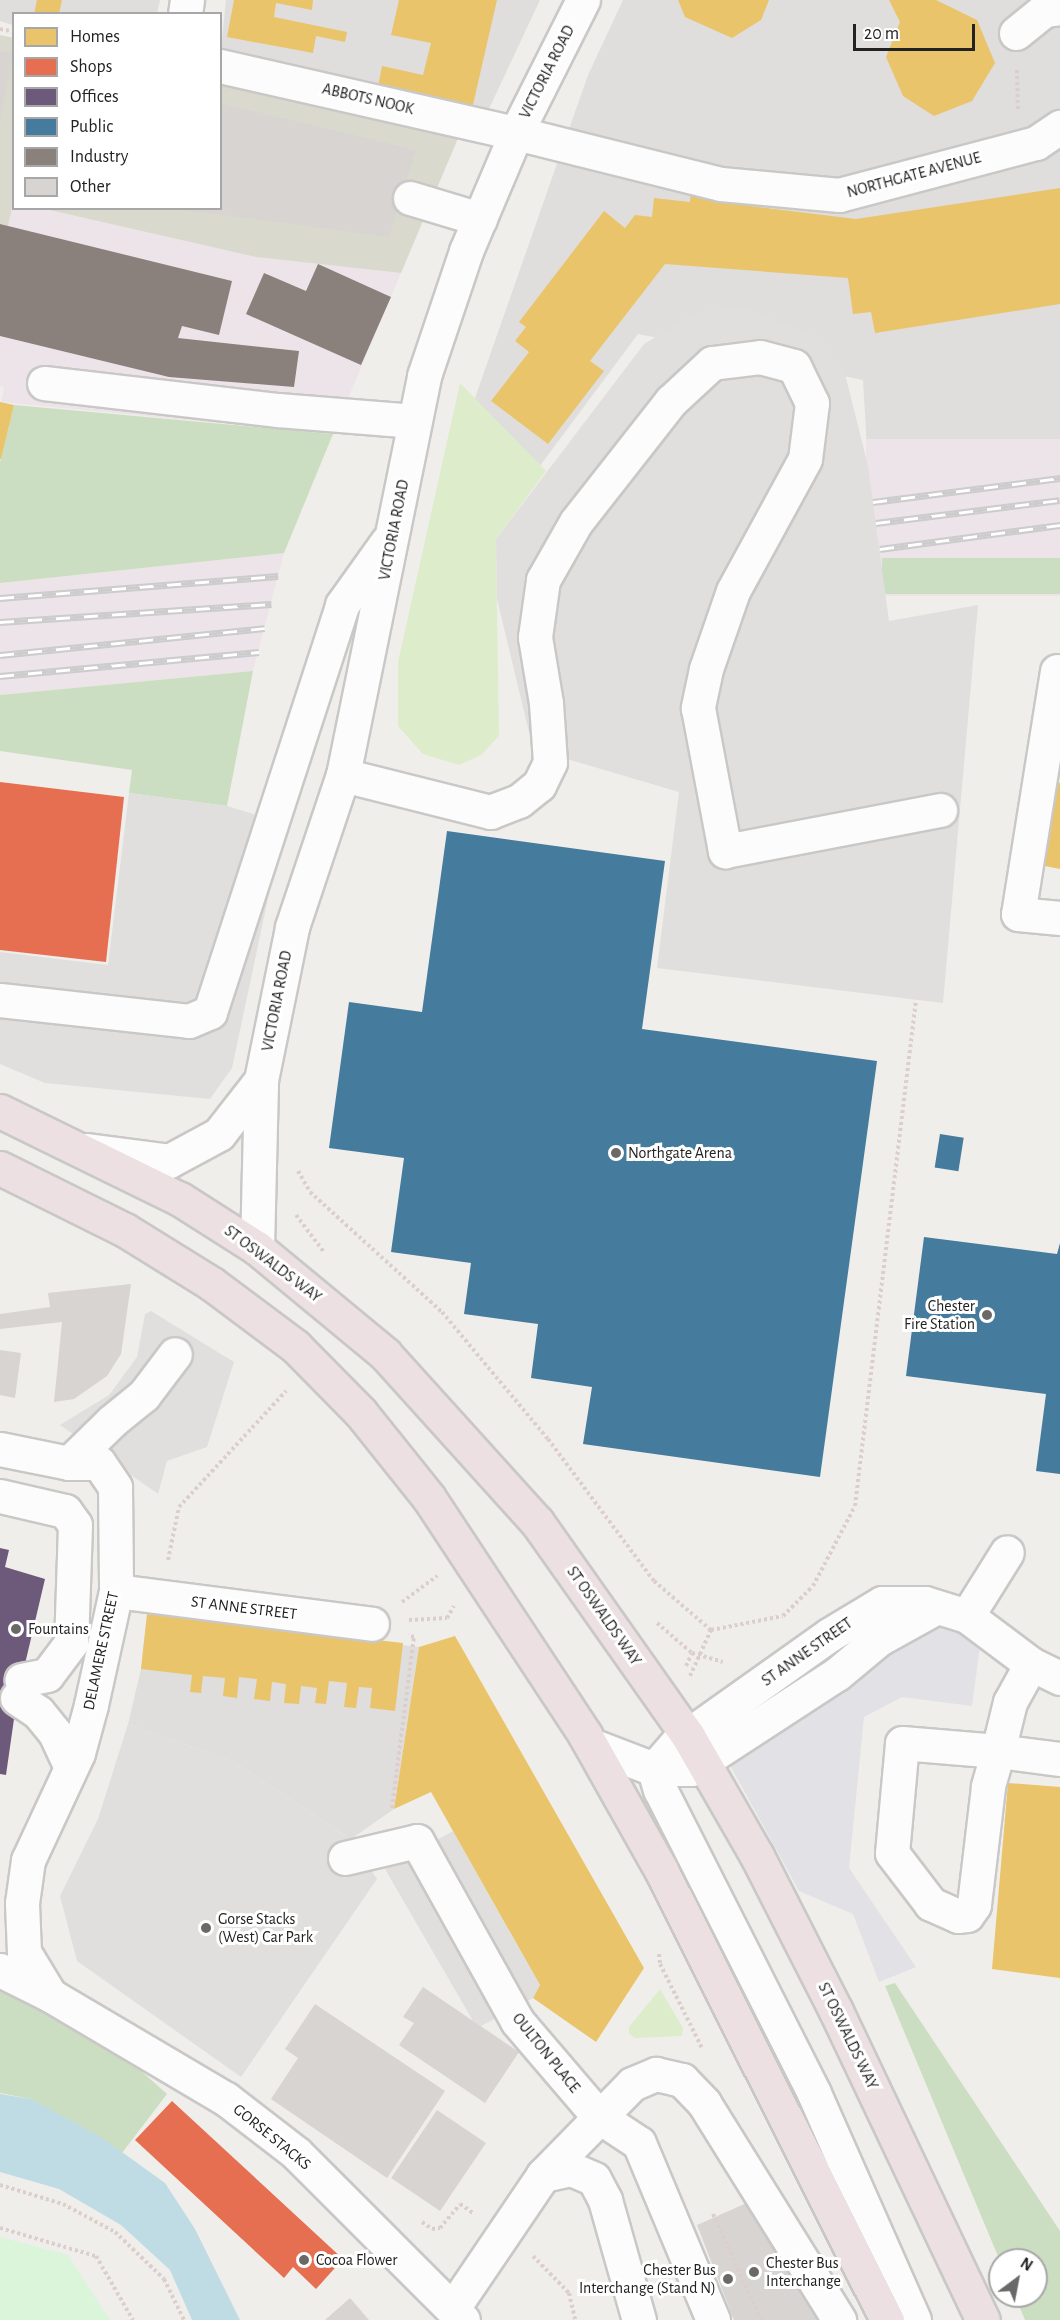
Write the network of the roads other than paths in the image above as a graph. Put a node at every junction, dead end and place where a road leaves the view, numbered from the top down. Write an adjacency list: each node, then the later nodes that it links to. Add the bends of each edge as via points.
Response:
1 (583, 0): 6 (street, VICTORIA ROAD)
2 (1060, 8): 3 (street, via 1044,10)
3 (1016, 33)
4 (222, 66): 6 (street, ABBOTS NOOK)
5 (1060, 128): 6 (street, NORTHGATE AVENUE, via 1036,143 838,195 721,184)
6 (516, 133): 8 (street, VICTORIA ROAD)
7 (410, 198): 8 (street)
8 (480, 219): 10 (street, VICTORIA ROAD, via 424,376)
9 (44, 383): 10 (street, via 278,410)
10 (415, 421): 11 (street, VICTORIA ROAD)
11 (395, 530): 13 (street, VICTORIA ROAD); 16 (street, via 342,605 210,1012 189,1021)
12 (1057, 672): 15 (street, via 1018,914)
13 (343, 775): 14 (street, via 490,812 519,801 539,785 550,762 546,703 535,637 543,580 576,522 671,401 712,363 760,357 794,366 812,402 805,459 733,591 706,669 698,708 725,851); 17 (street, VICTORIA ROAD, via 292,927)
14 (940, 810)
15 (1060, 918)
16 (0, 1000)
17 (261, 1080): 19 (street, VICTORIA ROAD, via 219,1134 169,1161); 21 (street, VICTORIA ROAD)
18 (0, 1111): 19 (highway, ST OSWALDS WAY)
19 (87, 1150): 21 (highway, ST OSWALDS WAY, via 180,1199)
20 (0, 1168): 31 (highway, via 126,1230 212,1284 295,1346 361,1413 429,1498)
21 (257, 1248): 32 (highway, ST OSWALDS WAY, via 385,1354 537,1522)
22 (175, 1353): 24 (street, via 144,1395)
23 (0, 1449): 24 (street, DELAMERE STREET)
24 (69, 1463): 27 (street, DELAMERE STREET, via 99,1463 115,1486)
25 (0, 1496): 35 (street, via 65,1511 75,1525 70,1643 47,1675 19,1689 55,1733)
26 (1007, 1552): 28 (street)
27 (116, 1591): 29 (street, ST ANNE STREET); 35 (street, DELAMERE STREET, via 91,1705 78,1753)
28 (952, 1612): 30 (street); 32 (street, ST ANNE STREET, via 879,1639 837,1674)
29 (372, 1624)
30 (1046, 1671): 33 (street, via 1010,1702)
31 (591, 1745): 36 (street); 48 (highway, via 737,2015)
32 (696, 1749): 36 (street, via 691,1769); 50 (highway, ST OSWALDS WAY, via 798,1933)
33 (998, 1751): 33 (street, via 988,1787 974,1905 968,1915 945,1912 914,1886 892,1853 902,1743); 34 (street)
34 (1060, 1759)
35 (70, 1765): 38 (street, DELAMERE STREET)
36 (654, 1768): 49 (street, via 660,1790 814,2093)
37 (345, 1858): 42 (street, OULTON PLACE, via 417,1841 517,2021)
38 (28, 1860): 39 (street, DELAMERE STREET); 41 (street, DELAMERE STREET, via 24,1952)
39 (0, 1882)
40 (0, 1970): 41 (street, GORSE STACKS)
41 (50, 1995): 44 (street, GORSE STACKS, via 226,2099 296,2153)
42 (598, 2116): 43 (street); 46 (street, via 639,2143); 47 (street, via 632,2084 656,2074 682,2080 704,2103)
43 (543, 2175): 44 (street); 45 (street, via 571,2169 594,2179 605,2200)
44 (458, 2314)
45 (639, 2320)
46 (713, 2320)
47 (839, 2320)
48 (887, 2320)
49 (914, 2320)
50 (983, 2320)

